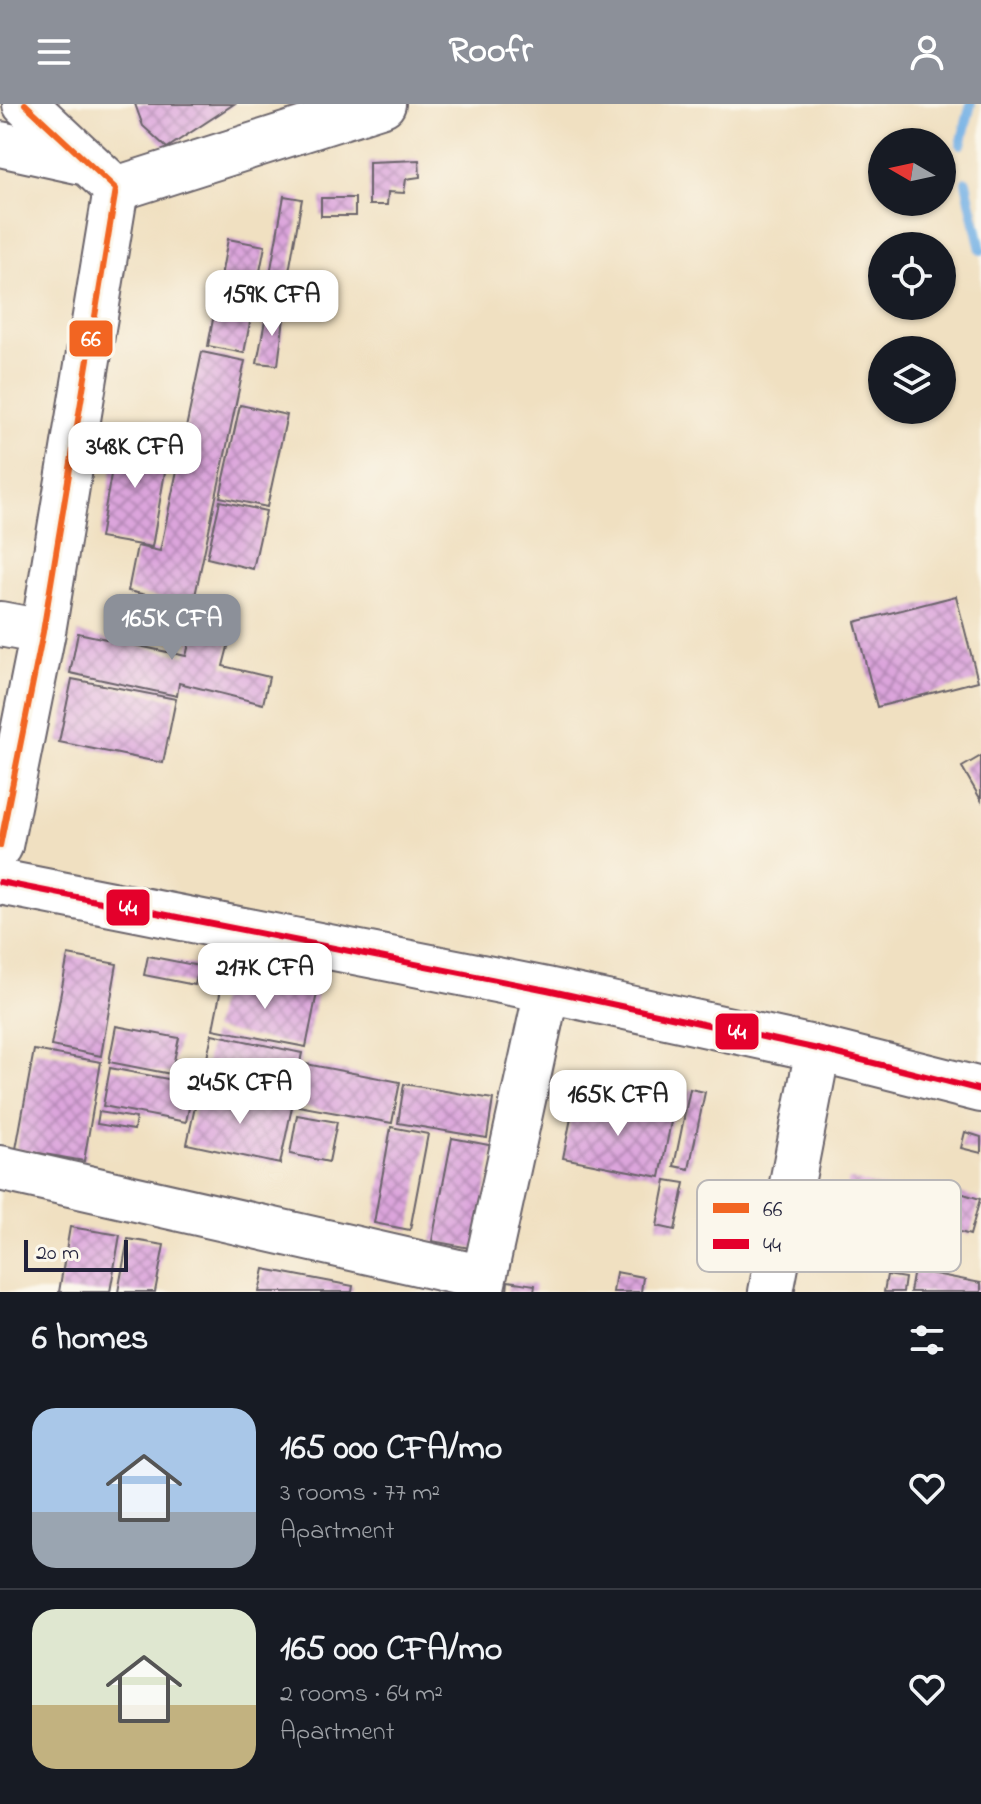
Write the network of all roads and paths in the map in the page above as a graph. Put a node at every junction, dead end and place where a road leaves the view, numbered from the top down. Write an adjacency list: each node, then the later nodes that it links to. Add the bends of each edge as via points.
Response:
1 (25, 104): 4 (street)
2 (383, 104): 4 (street)
3 (0, 144): 4 (street)
4 (103, 176): 6 (street)
5 (0, 624): 6 (street)
6 (43, 632): 7 (street)
7 (0, 846)
8 (0, 882): 9 (street)
9 (547, 990): 10 (street); 15 (street)
10 (818, 1049): 11 (street); 13 (street)
11 (981, 1090)
12 (0, 1168): 15 (street)
13 (793, 1180)
14 (775, 1272): 16 (street)
15 (483, 1285)
16 (771, 1292)

